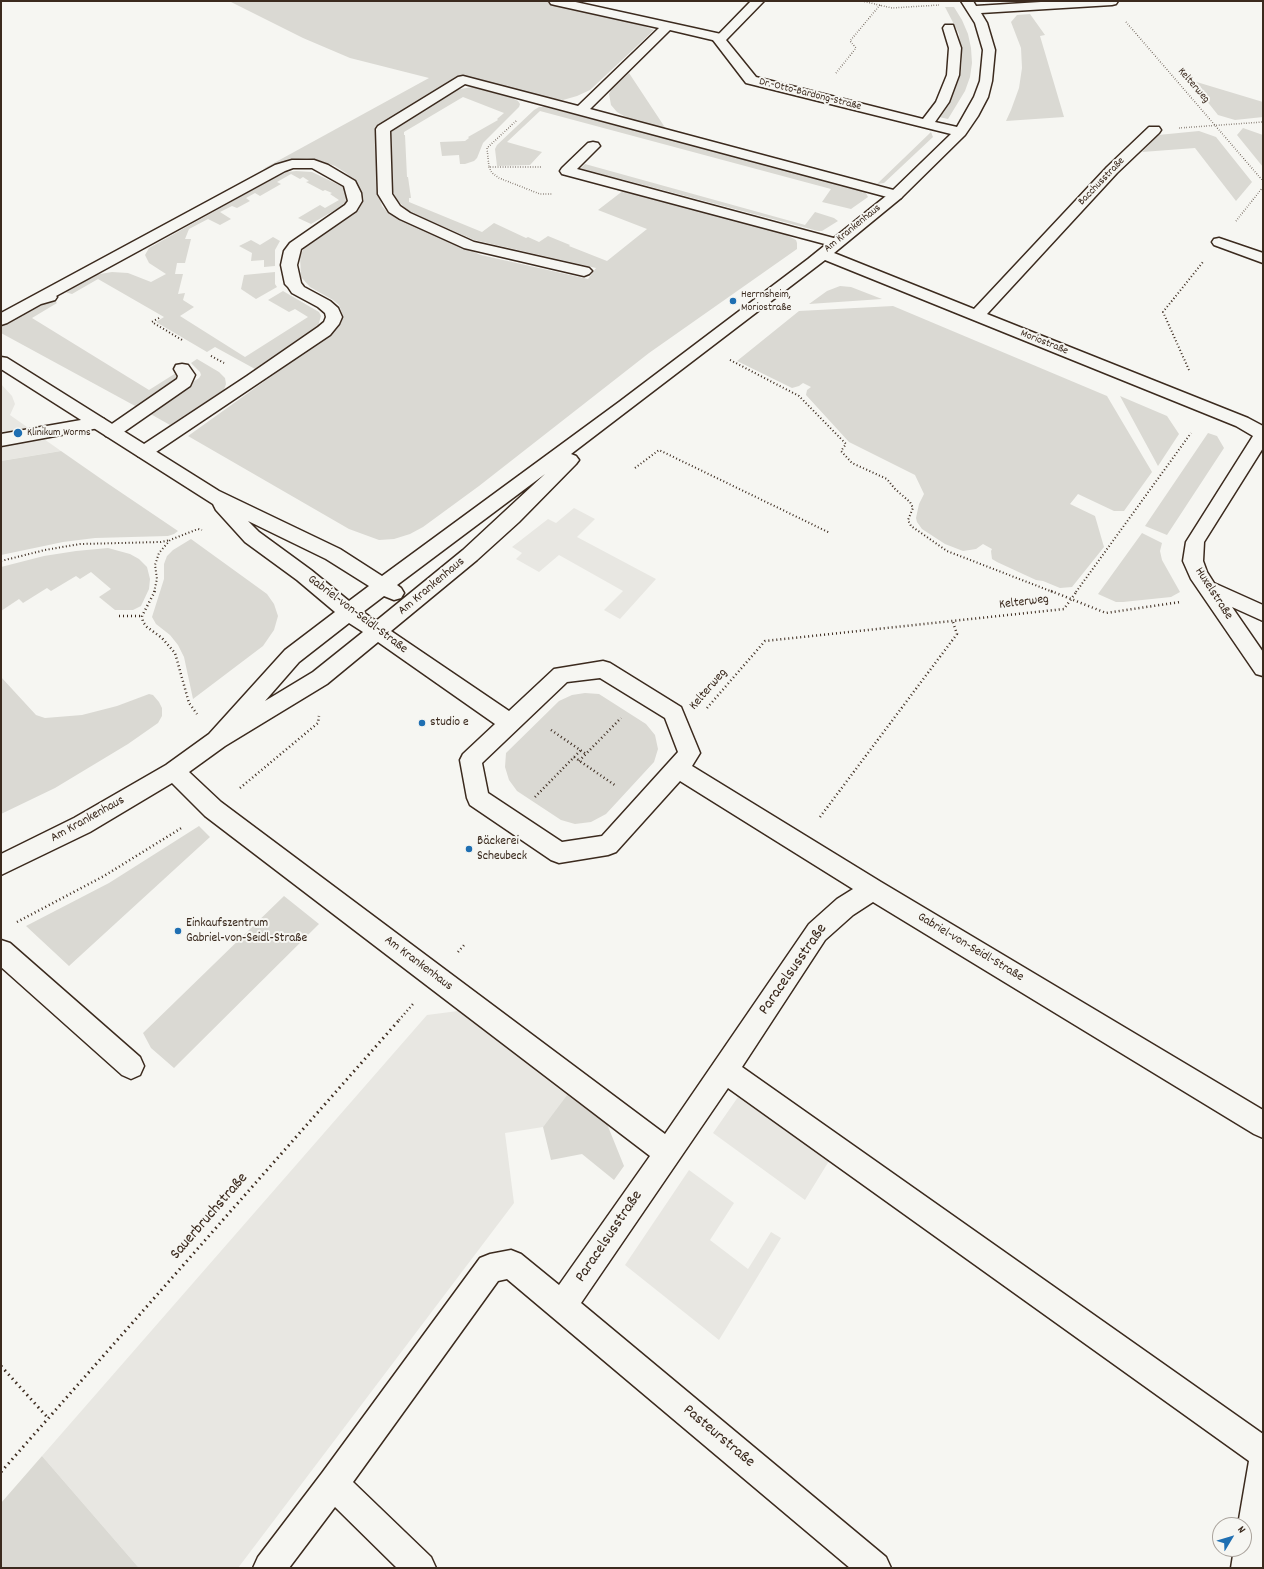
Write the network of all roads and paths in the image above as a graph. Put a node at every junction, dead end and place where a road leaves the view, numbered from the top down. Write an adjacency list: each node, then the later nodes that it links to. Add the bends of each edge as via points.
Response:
1 (555, 1): 5 (street)
2 (758, 1): 10 (street)
3 (862, 1): 7 (path)
4 (1111, 1): 6 (street); 16 (path, Kelterweg)
5 (572, 2): 8 (street)
6 (969, 4): 7 (path, via 892,8); 18 (street, Am Krankenhaus, via 986,36 989,50 988,65 981,96)
7 (880, 5): 11 (path, via 850,41 856,48)
8 (668, 26): 10 (street); 13 (street)
9 (950, 28): 15 (street, via 955,48 953,75 942,102)
10 (721, 38): 11 (street, Dr.-Otto-Bardong-Straße, via 719,40 751,80)
11 (816, 97): 15 (street, Dr.-Otto-Bardong-Straße)
12 (538, 100): 13 (street); 20 (path, via 488,148 489,167); 27 (street, via 463,80 389,124 383,129 385,194 394,209 405,216 469,244)
13 (581, 111): 22 (street)
14 (1263, 122): 16 (path)
15 (926, 123): 18 (street, Dr.-Otto-Bardong-Straße)
16 (1216, 125): 17 (path); 21 (path, Kelterweg)
17 (1154, 130): 31 (street, Bacchusstraße, via 1112,170)
18 (960, 132): 22 (street, Am Krankenhaus)
19 (593, 146): 24 (street, via 567,171)
20 (536, 167)
21 (1263, 181)
22 (896, 195): 24 (street, Am Krankenhaus)
23 (1219, 242): 26 (street)
24 (836, 243): 25 (street, Am Krankenhaus)
25 (823, 254): 31 (street, Moriostraße); 33 (street, Am Krankenhaus)
26 (1263, 258)
27 (584, 271)
28 (64, 299): 29 (street, via 46,297)
29 (36, 300): 32 (street); 41 (street, via 280,168 292,164 314,164 350,184 355,201 351,208 295,246 289,265 293,284 298,290 332,311 334,317 331,324 259,376)
30 (1163, 312): 36 (path, Kelterweg, via 1199,394)
31 (976, 316): 36 (street, Moriostraße)
32 (1, 320)
33 (703, 346): 37 (street, Am Krankenhaus); 50 (path, via 799,396 846,444 841,451 852,463 887,480 910,502 913,508 908,520 911,526 947,551)
34 (1, 362): 38 (street, Gabriel-von-Seidl-Straße)
35 (182, 369): 38 (street, via 187,374 184,382)
36 (1194, 403): 39 (street, Moriostraße, via 1242,422); 50 (path, Kelterweg, via 1193,431)
37 (624, 406): 48 (street, Am Krankenhaus); 51 (street, Am Krankenhaus, via 512,517)
38 (105, 427): 40 (street); 41 (street, Gabriel-von-Seidl-Straße)
39 (1263, 434): 49 (street, Huxelstraße, via 1195,542 1193,561 1198,574)
40 (1, 440)
41 (144, 452): 43 (street, Gabriel-von-Seidl-Straße)
42 (635, 468): 44 (path, via 659,450)
43 (214, 496): 45 (street, Gabriel-von-Seidl-Straße); 48 (street, Gabriel-von-Seidl-Straße, via 333,554)
44 (830, 533)
45 (252, 537): 46 (path, via 198,529); 52 (street, Gabriel-von-Seidl-Straße)
46 (170, 540): 47 (path, via 80,544); 55 (path, via 159,553 155,565 155,591)
47 (1, 561)
48 (384, 585): 51 (street, Gabriel-von-Seidl-Straße); 52 (street, Am Krankenhaus)
49 (1211, 592): 50 (path, via 1106,613); 53 (street); 58 (street, Huxelstraße)
50 (1071, 599): 56 (path, Kelterweg, via 1064,609)
51 (412, 604): 57 (street, Am Krankenhaus)
52 (349, 612): 57 (street, Gabriel-von-Seidl-Straße); 62 (street, Am Krankenhaus, via 292,656)
53 (1263, 613)
54 (119, 616): 55 (path)
55 (142, 616): 62 (path, via 147,627 162,638 175,653 189,703)
56 (953, 622): 61 (path, Kelterweg, via 765,641); 71 (path, via 957,634)
57 (378, 632): 60 (street, Gabriel-von-Seidl-Straße); 62 (street, Am Krankenhaus, via 320,678)
58 (1263, 668)
59 (643, 695): 60 (street, via 603,670 561,675); 61 (street, via 674,713); 64 (path)
60 (516, 717): 63 (path); 70 (street, via 471,760 478,798)
61 (683, 735): 67 (street, via 689,753)
62 (217, 740): 68 (street, Am Krankenhaus)
63 (581, 750): 64 (path); 65 (path)
64 (586, 754): 66 (path)
65 (574, 757): 66 (path); 70 (path)
66 (579, 761): 69 (path)
67 (678, 768): 69 (street); 71 (street, Gabriel-von-Seidl-Straße)
68 (174, 771): 72 (street, Am Krankenhaus, via 82,825); 75 (street, Am Krankenhaus, via 213,809)
69 (644, 805): 70 (street, via 608,845 559,853)
70 (511, 821)
71 (800, 843): 73 (street, Gabriel-von-Seidl-Straße)
72 (1, 865)
73 (873, 889): 77 (street, Paracelsusstraße, via 845,907 818,932); 78 (street, Gabriel-von-Seidl-Straße)
74 (1, 950): 76 (street)
75 (436, 978): 79 (street, Am Krankenhaus); 82 (path, Sauerbruchstraße)
76 (132, 1066)
77 (725, 1070): 79 (street, Paracelsusstraße); 83 (street)
78 (1263, 1125)
79 (667, 1152): 80 (street, Paracelsusstraße)
80 (562, 1306): 86 (street, via 511,1264 490,1268); 89 (street, Pasteurstraße)
81 (1, 1366): 82 (path)
82 (48, 1418): 85 (path, Sauerbruchstraße)
83 (1263, 1452)
84 (1263, 1465): 90 (street)
85 (1, 1472)
86 (333, 1484): 87 (street); 88 (street)
87 (269, 1568)
88 (420, 1568)
89 (875, 1568)
90 (1247, 1568)

